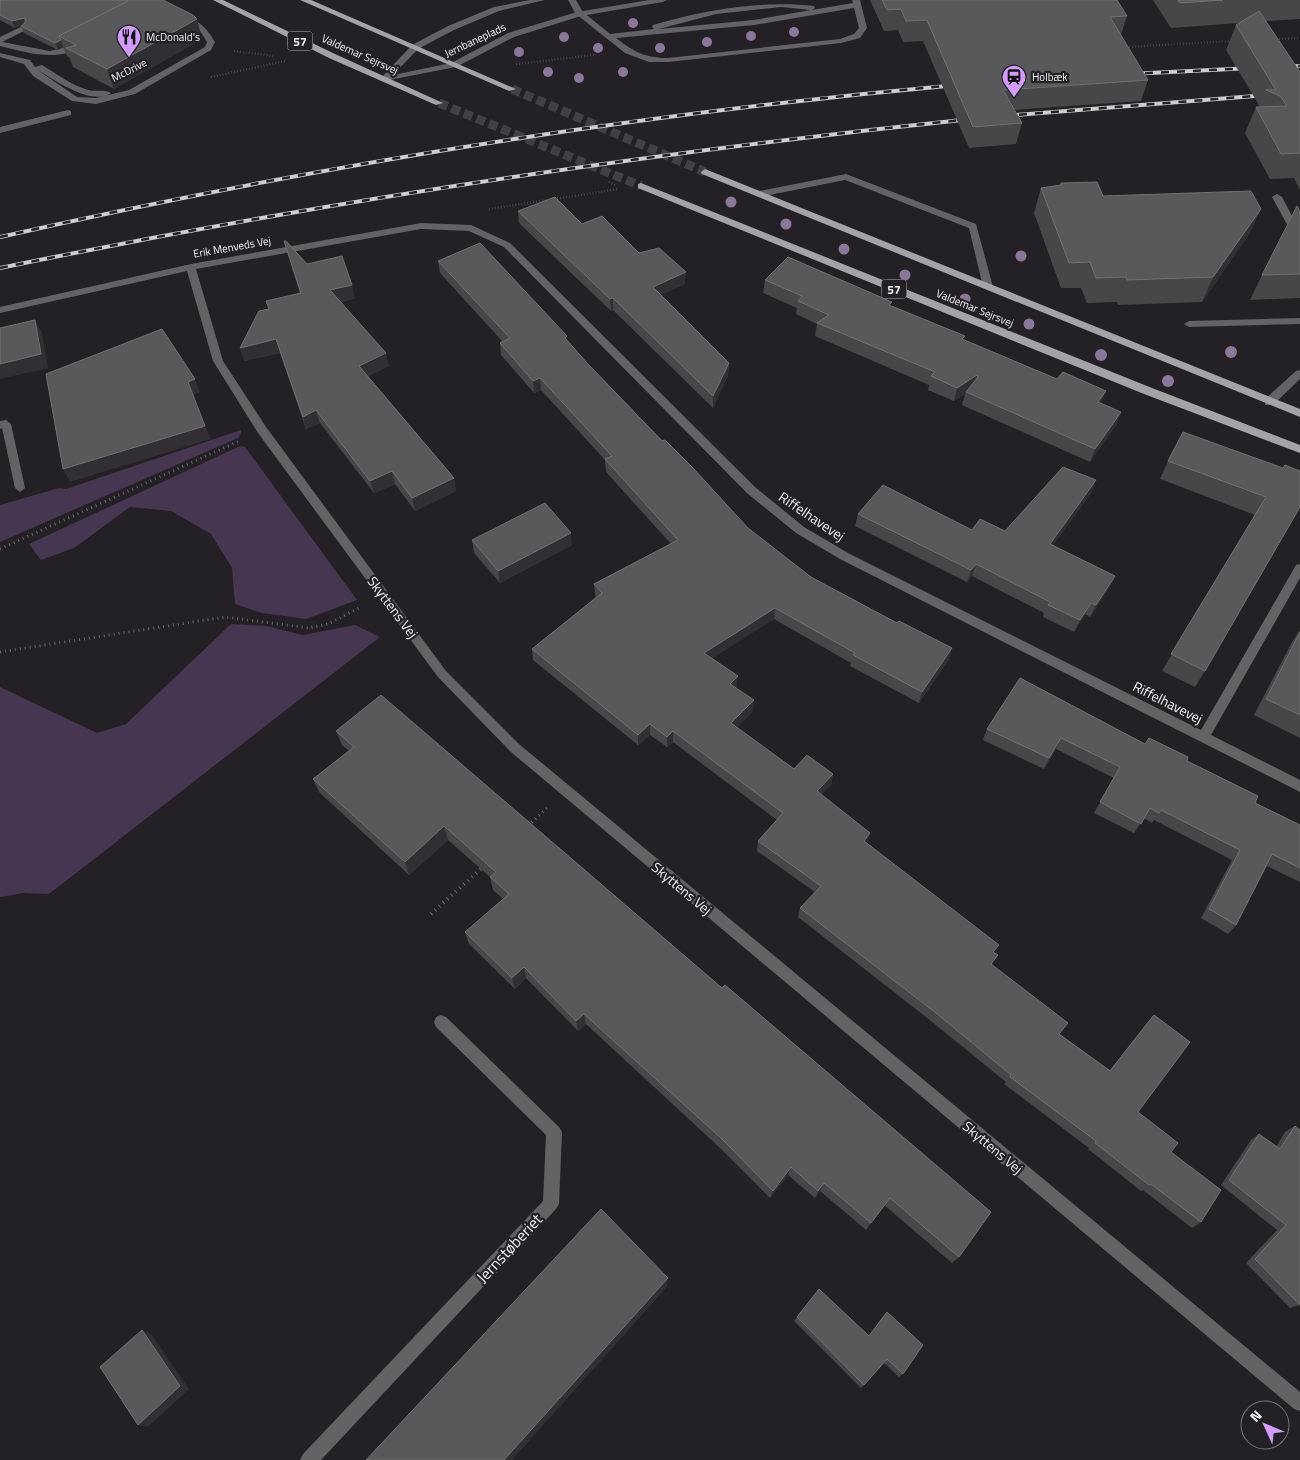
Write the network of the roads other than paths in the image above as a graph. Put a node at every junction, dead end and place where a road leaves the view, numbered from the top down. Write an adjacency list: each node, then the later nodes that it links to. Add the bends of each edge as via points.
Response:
1 (217, 0): 21 (main road, Valdemar Sejrsvej / 57)
2 (304, 0): 17 (main road, Valdemar Sejrsvej)
3 (541, 0): 17 (street, Jernbaneplads, via 482,14)
4 (572, 0): 8 (street)
5 (663, 0): 8 (street, Jernbaneplads)
6 (857, 2): 7 (street); 13 (street, via 863,28 857,36 841,41 649,60 628,51)
7 (821, 9): 11 (street, via 776,19 691,30); 11 (street, via 778,5 750,8 685,18)
8 (580, 14): 13 (street); 20 (street, Jernbaneplads, via 512,35)
9 (179, 17): 12 (street)
10 (23, 28): 14 (street)
11 (640, 32): 13 (street)
12 (206, 33): 19 (street, McDrive, via 200,44 104,94 76,88); 19 (street, via 211,42 208,48 132,92 96,101 85,102 67,95 36,74)
13 (610, 36)
14 (0, 40)
15 (87, 41): 16 (street, via 60,54)
16 (0, 44)
17 (414, 47): 20 (main road, Valdemar Sejrsvej); 21 (street, Jernbaneplads)
18 (0, 55): 19 (street, McDrive)
19 (27, 62)
20 (453, 65): 21 (street, Jernbaneplads); 22 (main road, Valdemar Sejrsvej)
21 (384, 79): 23 (main road, Valdemar Sejrsvej / 57)
22 (512, 90)
23 (439, 102)
24 (68, 112): 25 (street)
25 (0, 130)
26 (705, 172): 28 (main road, Valdemar Sejrsvej)
27 (641, 186): 41 (main road, Valdemar Sejrsvej / 57, via 1148,392)
28 (759, 194): 33 (main road, Valdemar Sejrsvej); 33 (street, via 846,177 973,226)
29 (1276, 197): 31 (street)
30 (471, 228): 32 (street, Erik Menveds Vej, via 422,226); 44 (street, Riffelhavevej, via 507,245 751,490 800,530 844,556)
31 (1300, 239)
32 (191, 267): 34 (street, Erik Menveds Vej); 47 (street, Skyttens Vej, via 218,361 262,430 442,674 515,748)
33 (988, 287): 38 (main road, Valdemar Sejrsvej)
34 (0, 310)
35 (1300, 321): 36 (street)
36 (1189, 324)
37 (1300, 373): 38 (street)
38 (1269, 402): 39 (main road, Valdemar Sejrsvej)
39 (1300, 413)
40 (0, 425): 42 (street, via 6,424)
41 (1300, 449)
42 (20, 488)
43 (1300, 568): 44 (street, Riffelhavevej)
44 (1203, 737): 45 (street, Riffelhavevej)
45 (1300, 786)
46 (441, 1022): 48 (street, Jernstøberiet, via 554,1132 551,1204)
47 (1300, 1403)
48 (309, 1460)

